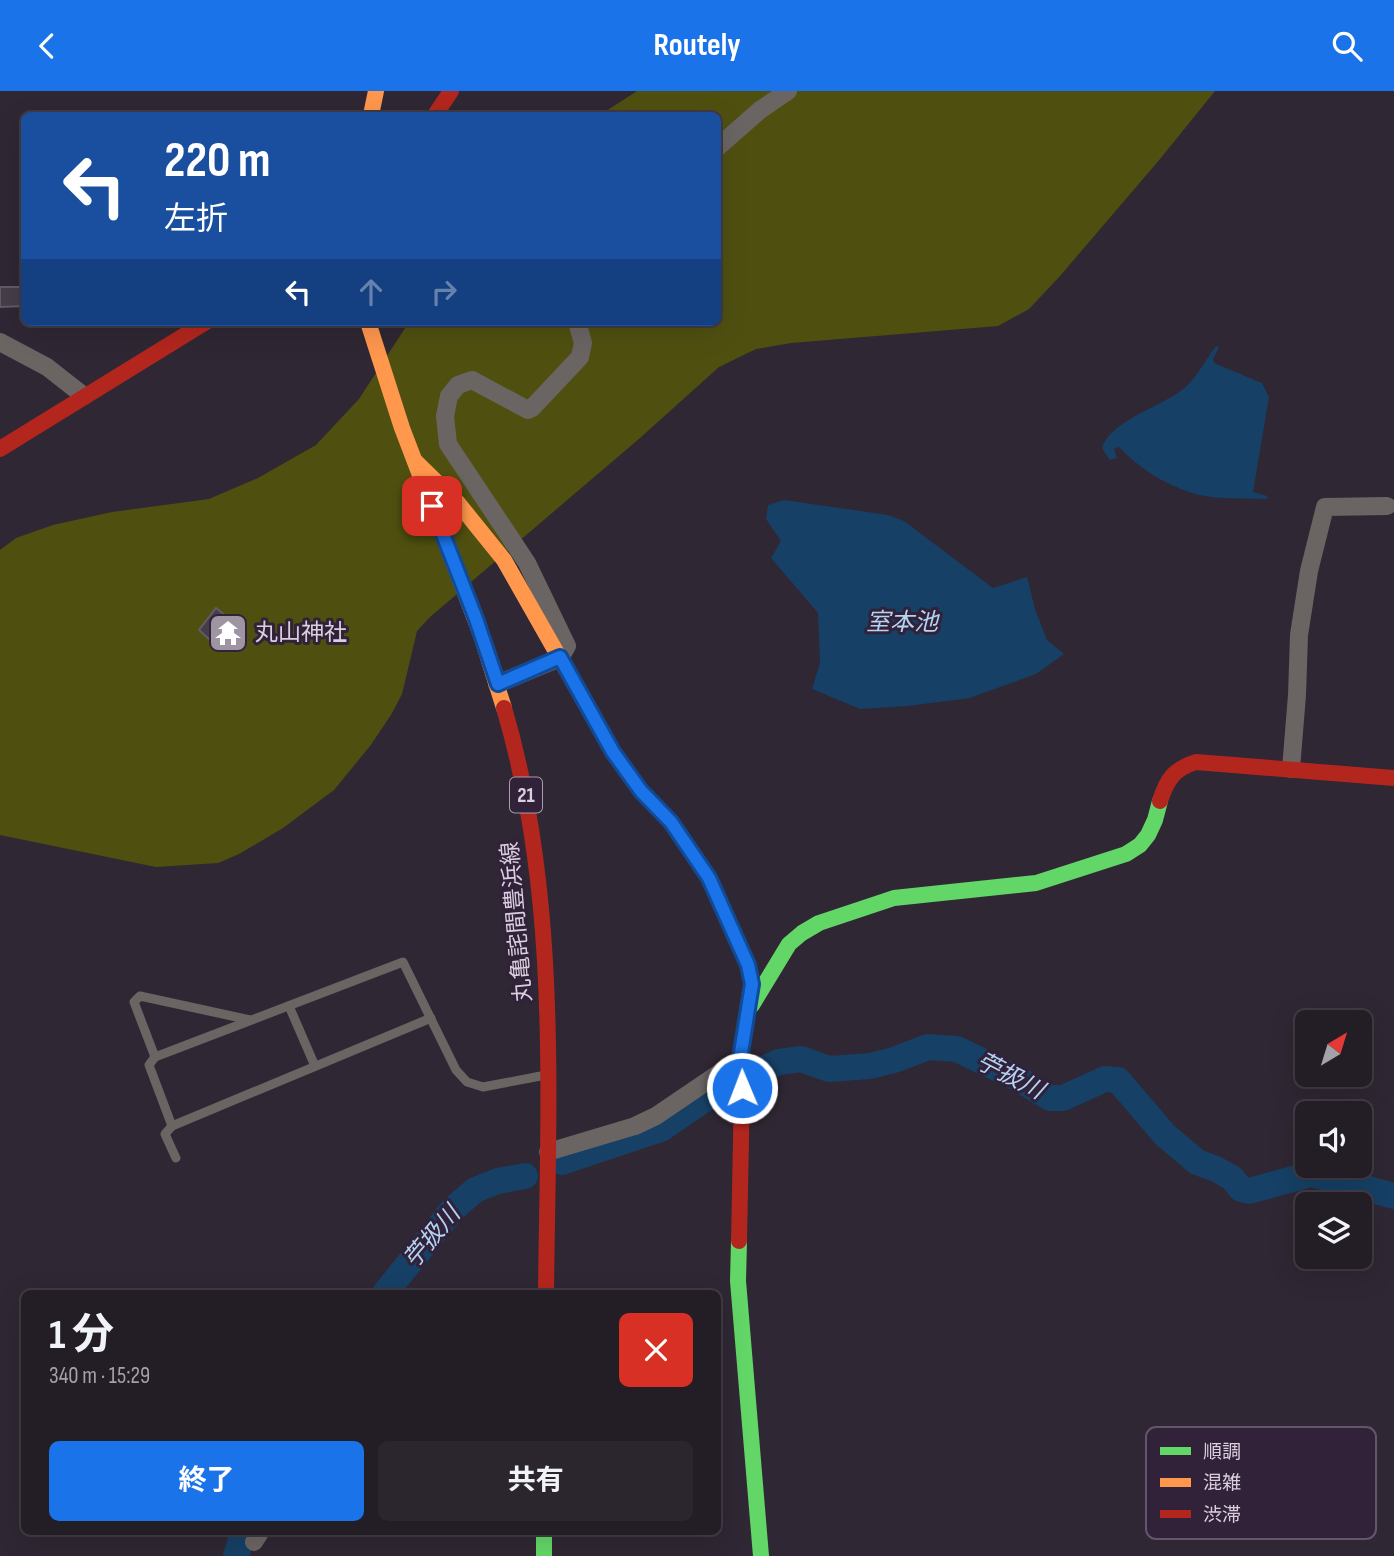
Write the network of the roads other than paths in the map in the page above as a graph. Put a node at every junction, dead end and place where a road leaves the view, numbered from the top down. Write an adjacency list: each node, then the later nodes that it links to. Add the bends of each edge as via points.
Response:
1 (376, 91): 4 (street)
2 (451, 91): 5 (street)
3 (788, 91): 6 (street)
4 (372, 112)
5 (437, 112)
6 (721, 144)
7 (199, 326): 11 (street)
8 (369, 326): 13 (street, 丸亀詫間豊浜線 / 21)
9 (578, 326): 15 (street, via 583,343 580,357 532,408 528,410 472,380 458,385 449,396 445,416 448,444 527,563 567,646)
10 (0, 342): 11 (street, via 47,367)
11 (84, 396): 12 (street)
12 (0, 449)
13 (415, 461): 15 (street, via 458,503 504,560); 16 (street, 丸亀詫間豊浜線 / 21)
14 (1387, 506): 17 (street, via 1325,507 1299,635)
15 (560, 657): 16 (street); 20 (street, via 613,752 671,822 709,878 748,965 752,984)
16 (498, 684): 26 (street, 丸亀詫間豊浜線 / 21, via 530,813 540,887)
17 (1291, 769): 18 (street); 20 (street, via 1196,762 1173,774 1148,835 1126,854 1036,883 894,898 819,923 789,944)
18 (1394, 778)
19 (289, 1006): 21 (lane, via 403,962); 22 (lane); 25 (lane)
20 (748, 1011): 24 (street)
21 (431, 1018): 25 (lane); 26 (lane, via 456,1070 467,1082 483,1087)
22 (251, 1020): 23 (lane); 23 (lane, via 140,996 134,1002)
23 (155, 1056): 27 (lane, via 149,1065)
24 (740, 1059): 28 (street, via 656,1117); 33 (street, via 738,1280)
25 (315, 1066): 27 (lane)
26 (548, 1075): 28 (street, 丸亀詫間豊浜線 / 21)
27 (172, 1126): 29 (lane, via 165,1134)
28 (548, 1152): 30 (street, 丸亀詫間豊浜線 / 21)
29 (176, 1159)
30 (546, 1290)
31 (544, 1535): 32 (street)
32 (544, 1556)
33 (761, 1556)

